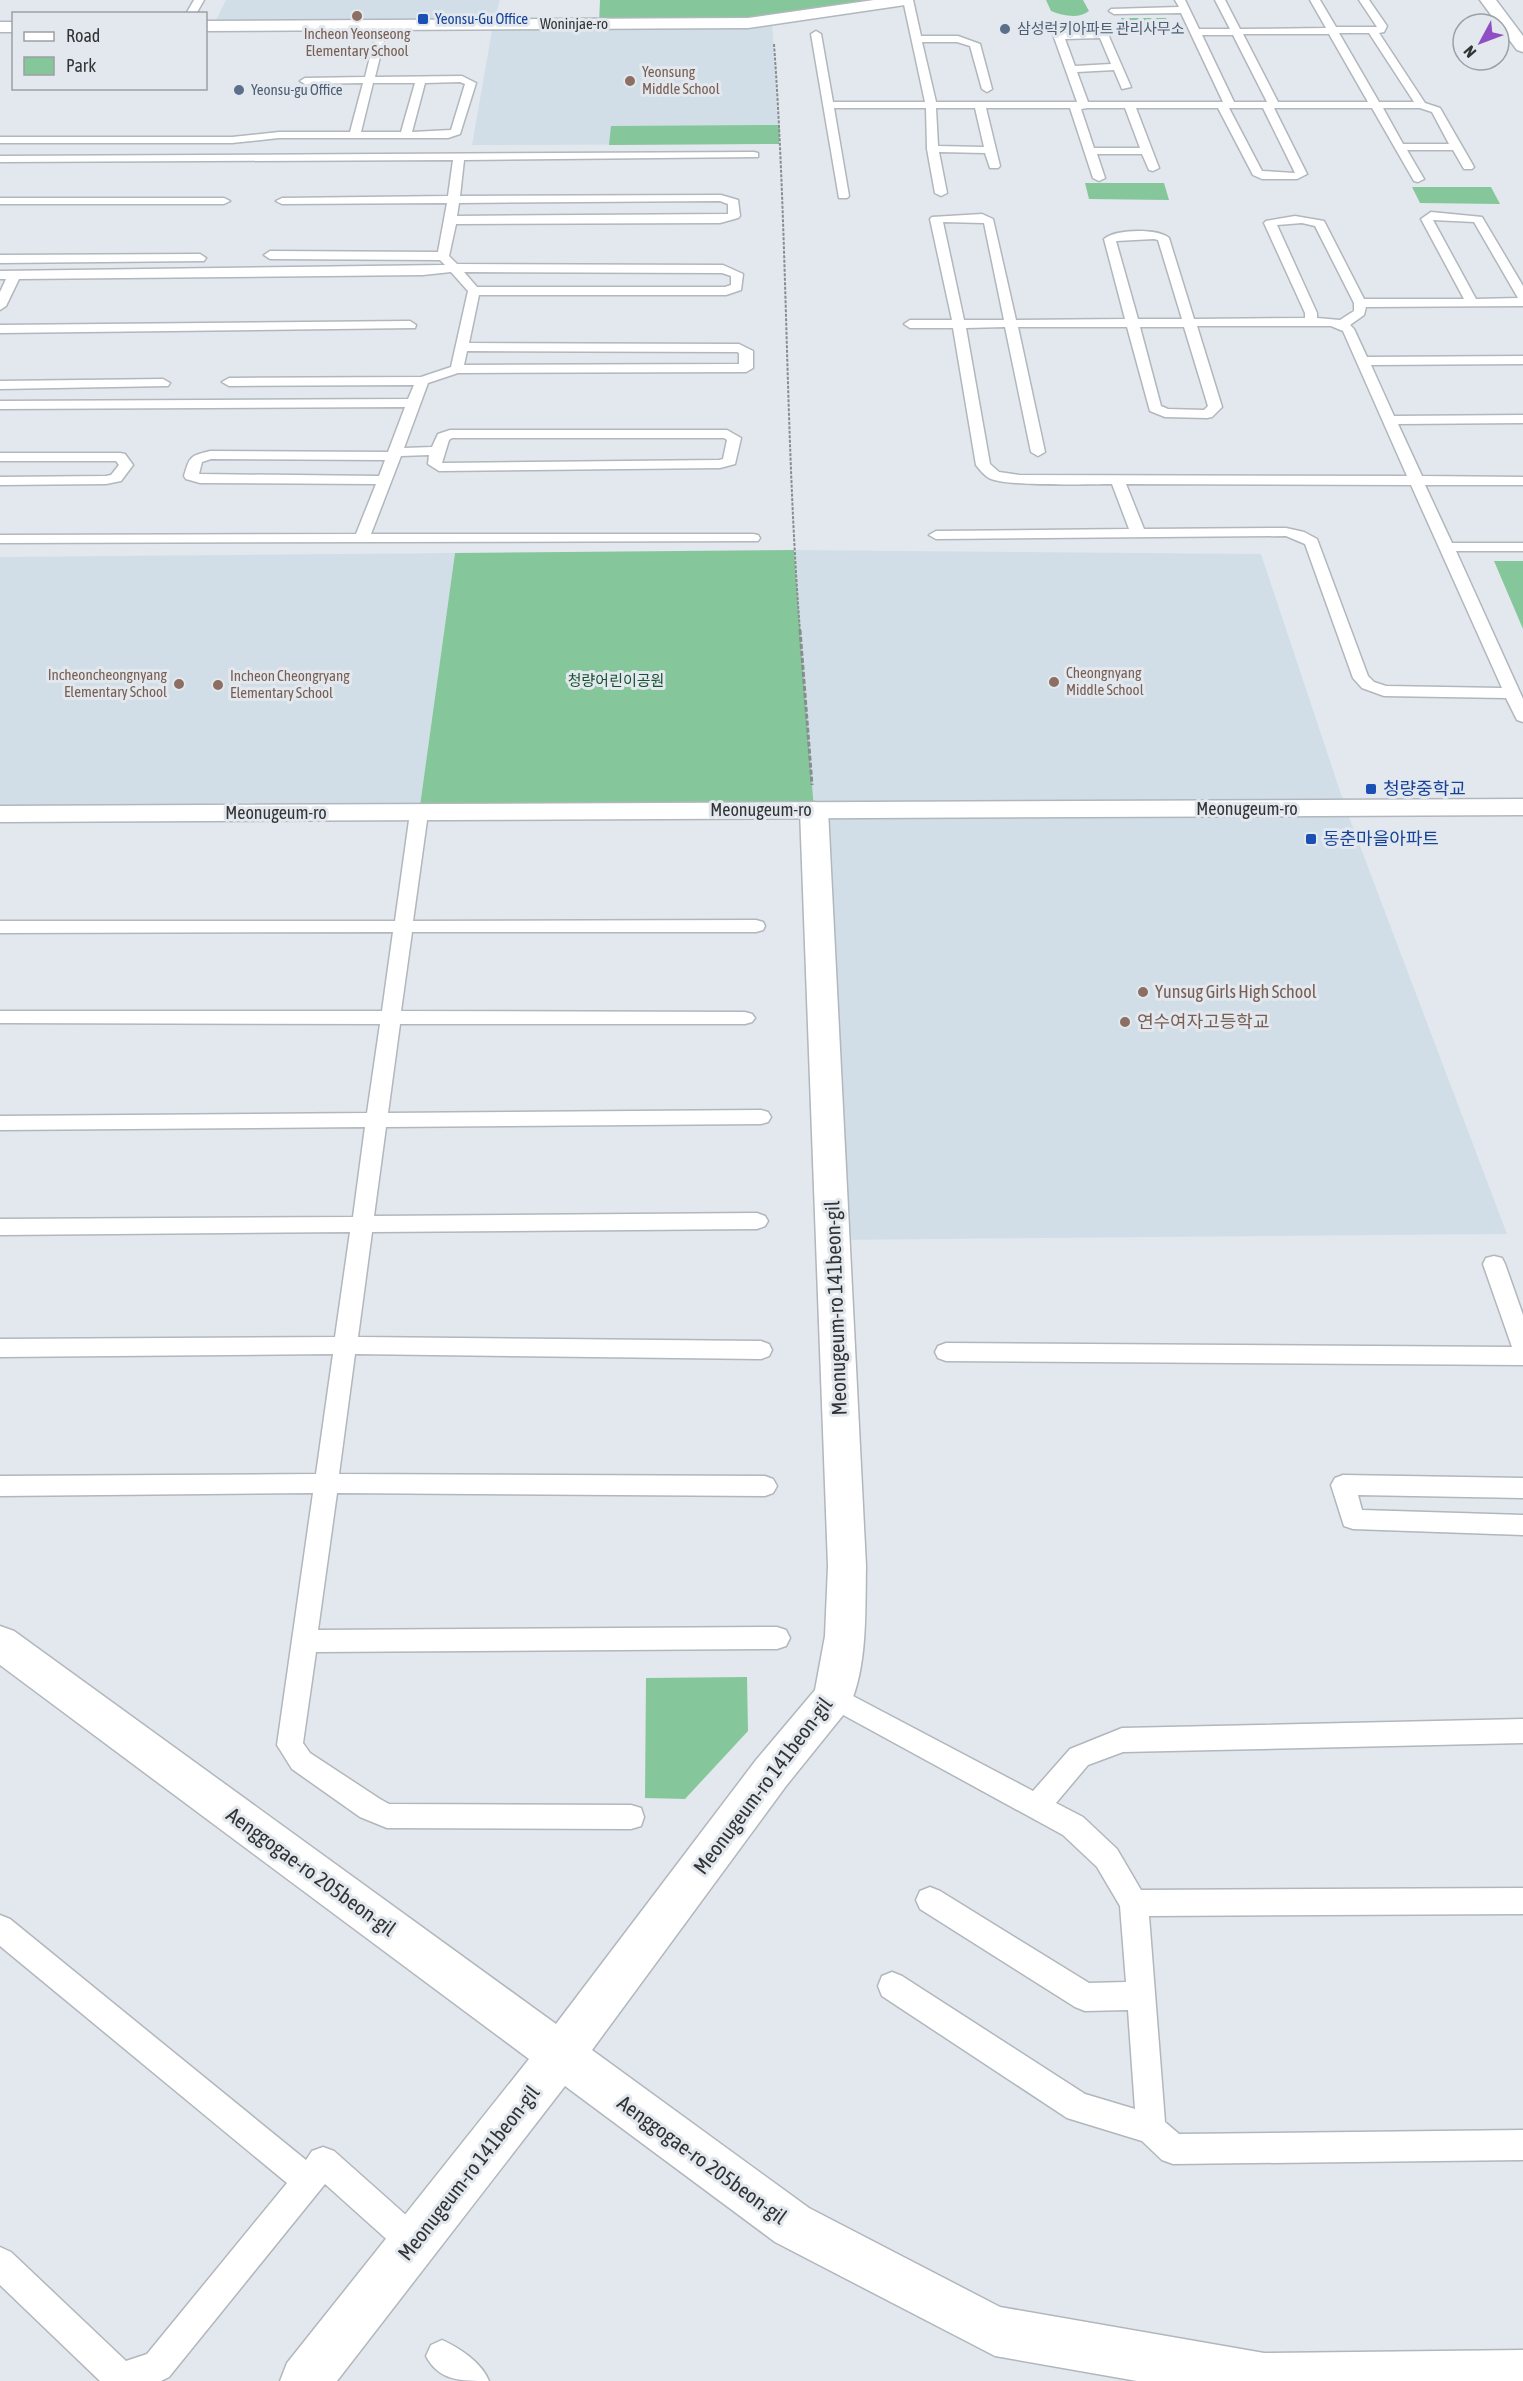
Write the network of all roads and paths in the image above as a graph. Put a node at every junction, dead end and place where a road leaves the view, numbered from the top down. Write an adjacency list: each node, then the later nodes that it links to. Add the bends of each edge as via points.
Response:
1 (907, 0): 8 (street, Woninjae-ro); 16 (lane)
2 (1220, 0): 14 (lane)
3 (1315, 0): 12 (lane)
4 (1364, 0): 13 (lane, via 1382,26)
5 (1488, 0): 17 (street)
6 (1182, 5): 7 (lane); 11 (lane)
7 (1114, 11)
8 (772, 21): 9 (street, Woninjae-ro); 113 (path, via 780,125 794,550)
9 (383, 25): 10 (street, Woninjae-ro); 21 (lane)
10 (207, 26)
11 (1195, 32): 14 (lane); 27 (lane)
12 (1334, 32): 13 (lane); 14 (lane); 29 (lane)
13 (1373, 32): 30 (lane)
14 (1236, 33): 28 (lane)
15 (816, 34): 25 (lane)
16 (918, 39): 24 (lane, via 958,35 975,44); 26 (lane)
17 (1523, 47)
18 (1117, 67): 19 (lane); 19 (lane, via 1102,31 1057,31); 23 (lane)
19 (1071, 69): 32 (lane)
20 (421, 79): 21 (lane); 35 (lane); 35 (lane, via 462,79 471,83 456,132)
21 (369, 80): 22 (lane); 34 (lane)
22 (305, 81)
23 (1126, 87)
24 (987, 89)
25 (828, 105): 26 (lane); 52 (lane)
26 (931, 105): 31 (lane); 39 (lane)
27 (1226, 105): 28 (lane); 28 (lane, via 1257,173 1298,176 1301,174); 33 (lane)
28 (1270, 105): 29 (lane)
29 (1377, 105): 30 (lane); 37 (lane)
30 (1421, 105): 38 (lane, via 1436,110)
31 (980, 106): 32 (lane); 40 (lane)
32 (1079, 106): 33 (lane); 41 (lane)
33 (1130, 106): 42 (lane)
34 (355, 135): 35 (lane); 36 (lane, via 279,135 232,140)
35 (406, 135)
36 (0, 140)
37 (1400, 147): 38 (lane); 50 (lane)
38 (1457, 147): 47 (lane)
39 (933, 149): 40 (lane); 51 (lane)
40 (990, 150): 46 (lane)
41 (1089, 151): 42 (lane); 49 (lane)
42 (1147, 151): 48 (lane)
43 (754, 155): 44 (lane)
44 (459, 157): 45 (lane); 56 (lane)
45 (0, 159)
46 (994, 166)
47 (1468, 167)
48 (1153, 168)
49 (1099, 178)
50 (1418, 179)
51 (941, 193)
52 (843, 196)
53 (0, 201): 54 (lane)
54 (224, 201)
55 (282, 201): 56 (lane)
56 (452, 210): 56 (lane, via 720,219 734,216 735,202 721,198); 57 (lane); 59 (lane)
57 (492, 210)
58 (270, 255): 59 (lane)
59 (443, 256): 63 (lane)
60 (0, 258): 61 (lane)
61 (200, 258)
62 (420, 264): 63 (lane)
63 (454, 268): 65 (lane); 66 (lane); 66 (lane, via 723,269 737,274 737,287 726,291)
64 (0, 275): 65 (lane)
65 (14, 275): 71 (lane)
66 (474, 291): 81 (lane)
67 (1523, 297): 70 (lane, via 1478,219 1431,216 1427,219)
68 (1523, 302): 70 (lane)
69 (1360, 303): 70 (lane); 74 (lane, via 1320,224 1278,220 1270,223 1311,313); 79 (lane, via 1359,312)
70 (1473, 304)
71 (0, 306)
72 (1132, 323): 73 (lane); 73 (lane, via 1110,239 1118,236 1163,238); 73 (lane, via 1155,408 1165,413 1207,414 1215,407); 77 (lane)
73 (1190, 323): 74 (lane)
74 (1311, 323): 79 (lane, via 1333,322)
75 (910, 324): 76 (lane)
76 (959, 324): 77 (lane); 77 (lane, via 936,219 989,220); 97 (lane, via 983,465 994,476)
77 (1012, 324): 94 (lane)
78 (410, 326): 80 (lane)
79 (1340, 326): 83 (lane, via 1348,329)
80 (0, 329)
81 (461, 347): 84 (lane); 84 (lane, via 739,348 746,351 746,368)
82 (1523, 360): 83 (lane)
83 (1362, 361): 92 (lane)
84 (457, 369): 85 (lane)
85 (422, 381): 86 (lane); 89 (lane)
86 (228, 382)
87 (163, 383): 88 (lane)
88 (0, 385)
89 (414, 403): 90 (lane); 95 (lane)
90 (0, 405)
91 (1523, 419): 92 (lane)
92 (1389, 420): 99 (lane)
93 (437, 451): 93 (lane, via 435,464 439,466 720,464 730,461 734,438 727,434 450,434 443,437); 95 (lane)
94 (1038, 452)
95 (394, 454): 98 (lane); 98 (lane, via 210,455 196,459 191,476)
96 (0, 457): 100 (lane, via 120,458 126,465 116,478 106,480)
97 (1117, 479): 99 (lane); 102 (lane)
98 (385, 480): 106 (lane)
99 (1416, 480): 101 (lane); 107 (lane)
100 (0, 481)
101 (1523, 481)
102 (1138, 533): 103 (lane); 110 (lane, via 1299,535 1311,542 1361,678 1368,685 1384,691)
103 (936, 535)
104 (753, 538): 106 (lane)
105 (0, 539): 106 (lane)
106 (363, 539)
107 (1446, 547): 108 (lane); 110 (lane)
108 (1523, 547)
109 (1523, 678): 110 (lane)
110 (1509, 686): 111 (lane)
111 (1523, 717)
112 (1523, 807): 113 (street, Meonugeum-ro)
113 (814, 810): 114 (street, Meonugeum-ro); 143 (street, Meonugeum-ro 141beon-gil, via 847,1566 845,1636)
114 (419, 813): 115 (street, Meonugeum-ro); 116 (lane)
115 (0, 814)
116 (403, 926): 117 (lane); 118 (lane); 120 (lane)
117 (756, 926)
118 (0, 927)
119 (0, 1017): 120 (lane)
120 (390, 1018): 121 (lane); 123 (lane)
121 (745, 1018)
122 (761, 1117): 123 (lane)
123 (376, 1120): 124 (lane); 126 (lane)
124 (0, 1123)
125 (757, 1221): 126 (lane)
126 (362, 1224): 127 (lane); 129 (lane)
127 (0, 1227)
128 (1494, 1264): 130 (lane)
129 (345, 1345): 131 (lane); 132 (lane); 135 (lane)
130 (1523, 1346)
131 (0, 1348)
132 (761, 1350)
133 (946, 1352): 134 (lane)
134 (1523, 1356)
135 (326, 1483): 136 (lane); 137 (lane); 141 (lane)
136 (0, 1486)
137 (765, 1486)
138 (1523, 1488): 139 (lane, via 1343,1485 1353,1519)
139 (1523, 1525)
140 (777, 1638): 141 (lane)
141 (304, 1641): 146 (lane, via 290,1745 301,1761 370,1808 387,1816)
142 (0, 1643): 153 (street, Aenggogae-ro 205beon-gil)
143 (834, 1697): 145 (lane); 153 (street, Meonugeum-ro 141beon-gil, via 771,1773)
144 (1523, 1731): 145 (lane, via 1122,1740 1079,1756)
145 (1036, 1806): 149 (lane, via 1073,1826 1107,1858)
146 (631, 1817)
147 (930, 1900): 152 (lane, via 1085,1997)
148 (1523, 1901): 149 (lane)
149 (1134, 1903): 152 (lane)
150 (0, 1928): 156 (lane)
151 (892, 1986): 154 (lane, via 1078,2107)
152 (1141, 1996): 154 (lane)
153 (561, 2056): 157 (street, Meonugeum-ro 141beon-gil); 161 (street, Aenggogae-ro 205beon-gil, via 792,2225 995,2331 1264,2378)
154 (1151, 2129): 155 (lane, via 1173,2149)
155 (1523, 2145)
156 (308, 2181): 157 (lane, via 323,2162); 158 (lane, via 158,2366 121,2379)
157 (414, 2242): 162 (street, Meonugeum-ro 141beon-gil)
158 (0, 2263)
159 (442, 2356): 163 (lane)
160 (1523, 2375): 161 (street, Aenggogae-ro 205beon-gil)
161 (1412, 2379)
162 (305, 2381)
163 (473, 2381)

